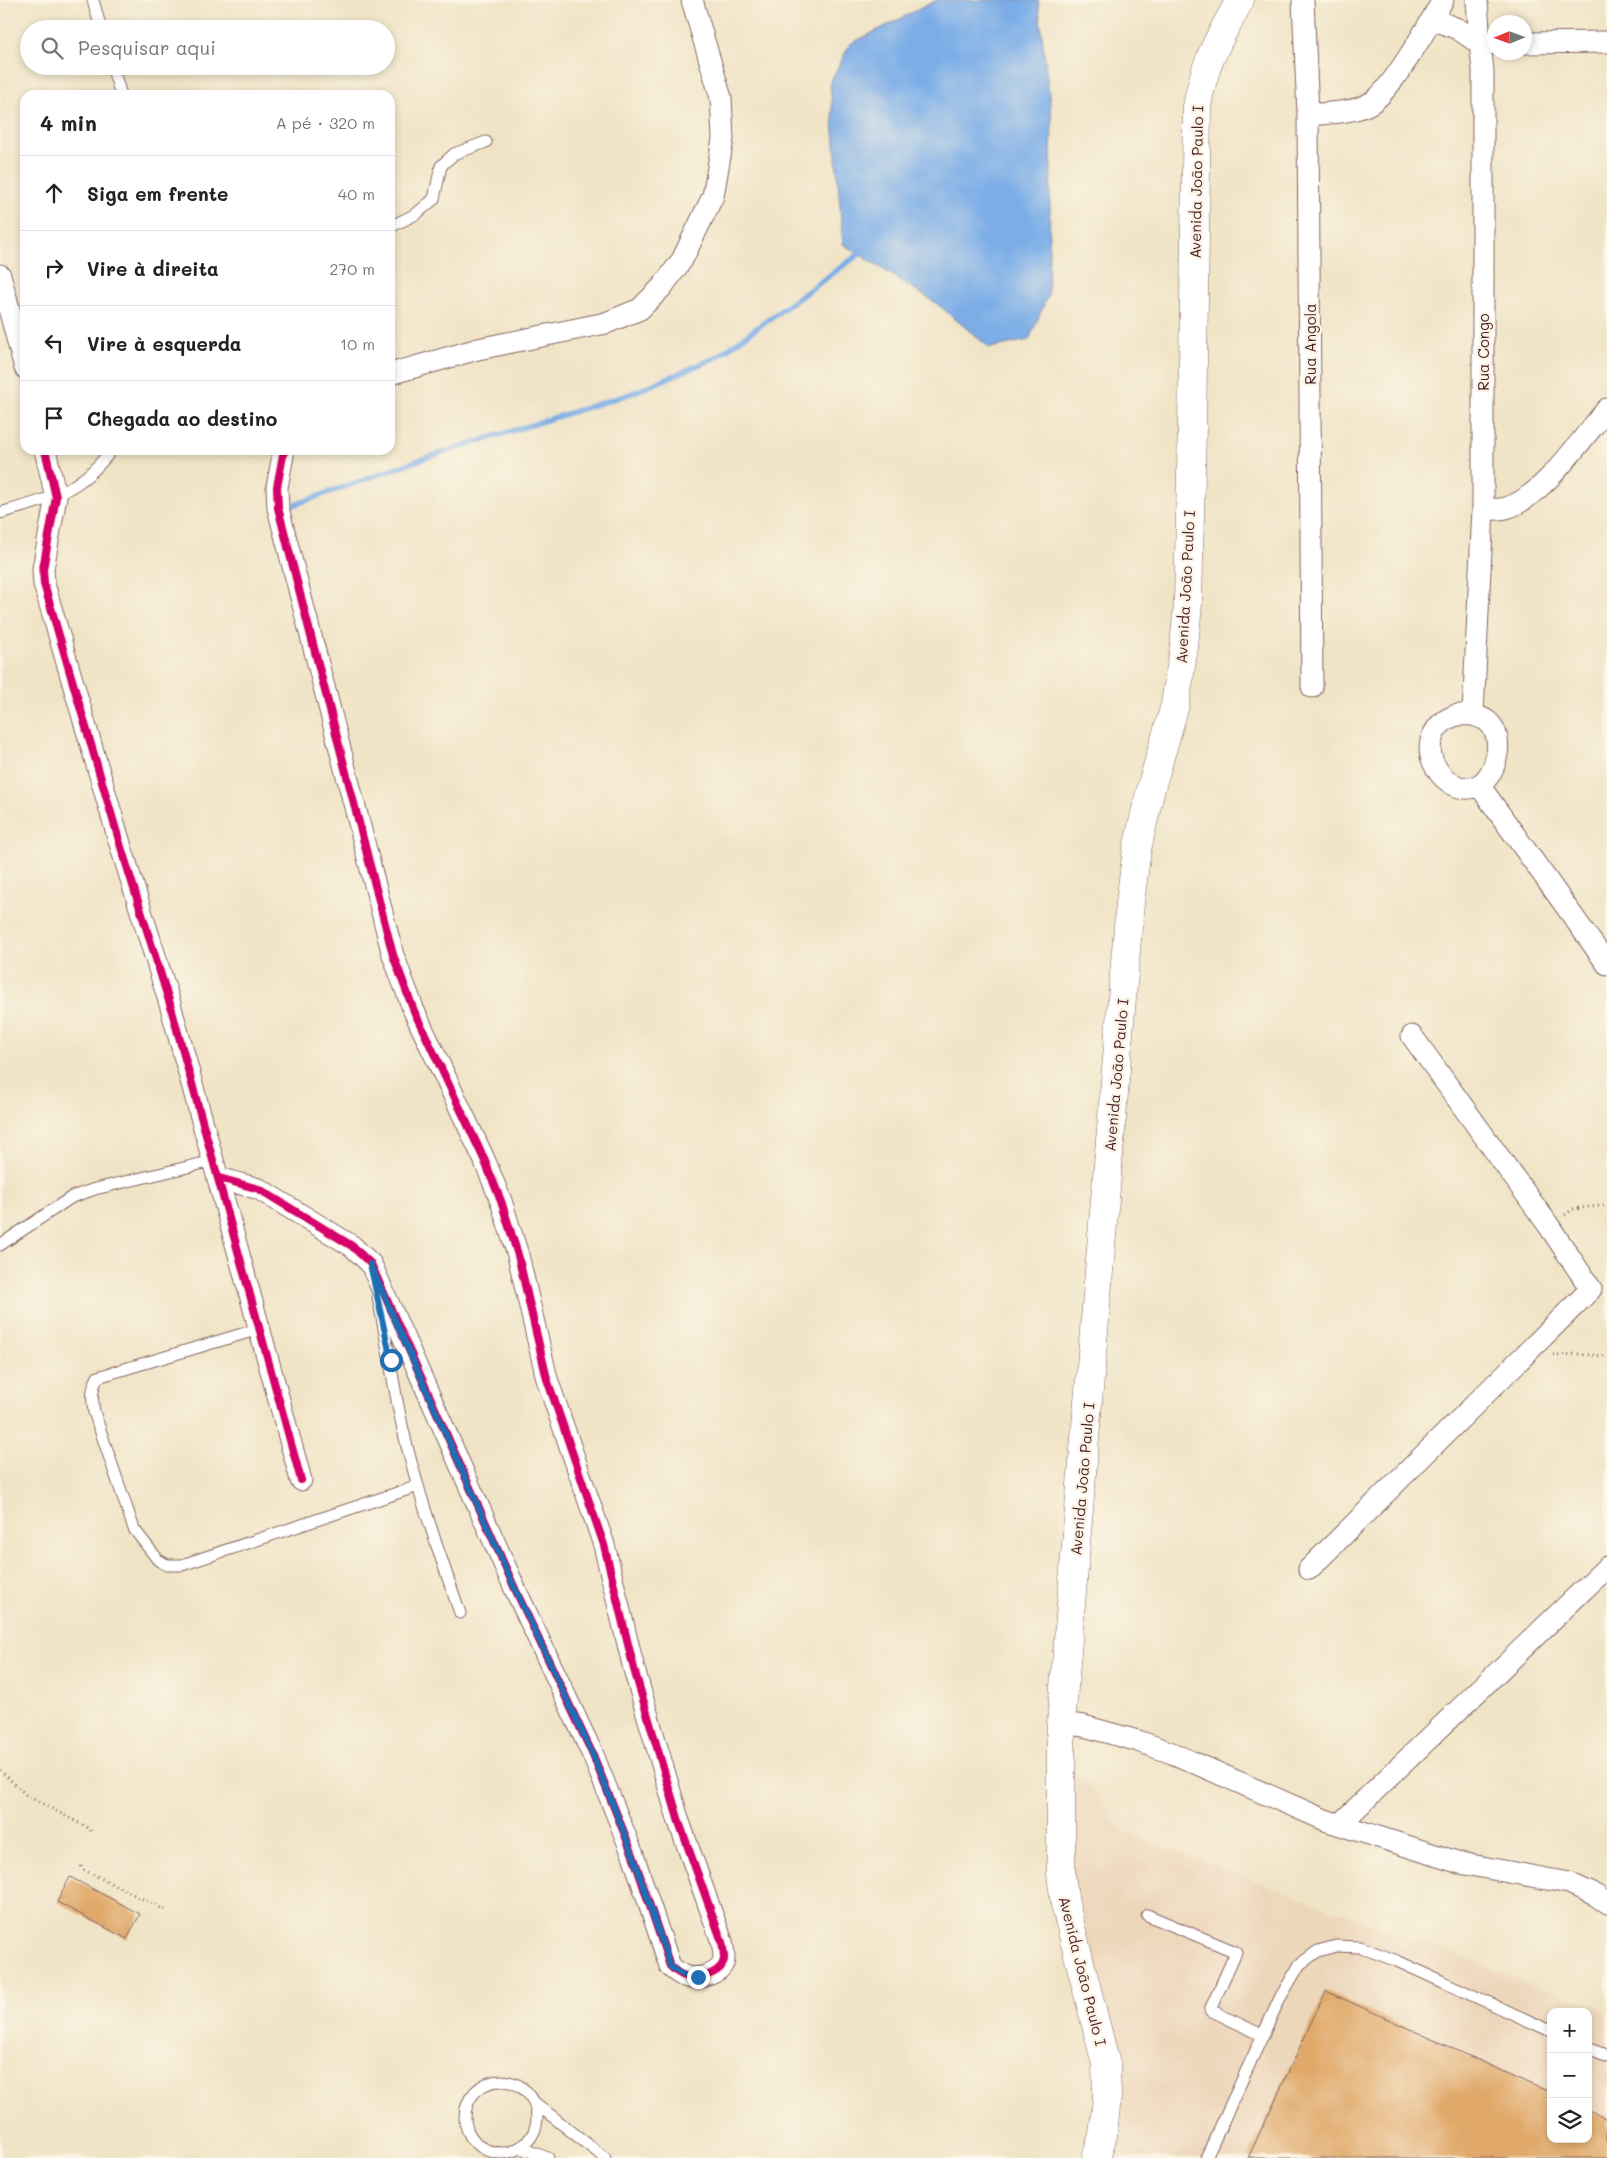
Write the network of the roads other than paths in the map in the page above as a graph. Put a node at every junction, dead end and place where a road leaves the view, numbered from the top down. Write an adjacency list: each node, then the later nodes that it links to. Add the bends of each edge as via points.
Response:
1 (93, 0): 8 (lane)
2 (692, 0): 19 (street, via 721,98 723,139 713,196 682,260 662,287 640,309 606,323 478,349)
3 (1240, 0): 42 (main road, Avenida João Paulo I, via 1210,54 1197,107 1188,604 1175,705 1137,849 1130,903)
4 (1303, 0): 14 (street, Rua Angola)
5 (1443, 0): 7 (street)
6 (1478, 0): 11 (street, Rua Congo)
7 (1432, 19): 11 (street, via 1458,28); 14 (street, via 1393,79 1370,104)
8 (99, 20)
9 (1607, 42): 10 (street)
10 (1532, 43)
11 (1487, 44): 25 (street, Rua Congo, via 1482,70)
12 (115, 75): 13 (lane)
13 (119, 90)
14 (1308, 115): 27 (street, Rua Angola)
15 (486, 142): 16 (lane, via 454,154 441,166 434,198 416,214)
16 (395, 224)
17 (0, 275): 18 (street)
18 (20, 324)
19 (395, 373)
20 (1607, 409): 25 (street, via 1551,476 1524,500 1505,508)
21 (46, 455): 24 (street)
22 (106, 455): 24 (lane, via 96,469)
23 (283, 455): 34 (street, via 277,487 278,508 393,955 414,1011 501,1201 518,1255 547,1379 604,1546 634,1669 679,1822 722,1942 724,1960 719,1969 689,1977 670,1966 633,1855 593,1755)
24 (56, 497): 26 (lane); 32 (street, via 44,561 44,584)
25 (1483, 509): 28 (street, Rua Congo)
26 (0, 513)
27 (1312, 687)
28 (1473, 715): 29 (street, via 1488,721 1497,735 1497,753 1489,775); 29 (street, via 1455,716 1439,725 1431,738 1430,755 1438,772 1452,785 1466,788)
29 (1479, 785): 30 (street)
30 (1607, 964)
31 (1412, 1036): 35 (street)
32 (216, 1169): 33 (lane, via 95,1189 72,1197); 34 (street, via 260,1189 352,1246); 36 (street)
33 (0, 1245)
34 (370, 1264): 38 (lane, via 397,1402)
35 (1599, 1290): 40 (street, via 1532,1349)
36 (259, 1329): 37 (street); 38 (lane, via 98,1377 93,1385 94,1412 134,1529 158,1560 167,1565 182,1565)
37 (301, 1480)
38 (418, 1486): 41 (lane)
39 (1607, 1567): 43 (street)
40 (1309, 1569)
41 (460, 1613)
42 (1061, 1723): 43 (street, via 1084,1726 1172,1753); 54 (main road, Avenida João Paulo I, via 1061,1874 1065,1904 1106,2064 1108,2097)
43 (1340, 1824): 44 (street, via 1460,1863 1569,1883)
44 (1607, 1903)
45 (1147, 1915): 47 (lane, via 1236,1952 1210,2010)
46 (1547, 2029): 47 (lane, via 1397,1961 1360,1947 1336,1946 1318,1951 1300,1964)
47 (1262, 2035): 55 (lane)
48 (1592, 2050): 49 (lane)
49 (1605, 2055)
50 (534, 2102): 51 (lane, via 537,2118 534,2133); 51 (lane, via 521,2087 502,2081 482,2087 468,2101 465,2122 478,2145 501,2154); 53 (lane)
51 (521, 2148): 52 (lane)
52 (548, 2158)
53 (605, 2158)
54 (1096, 2158)
55 (1206, 2158)

